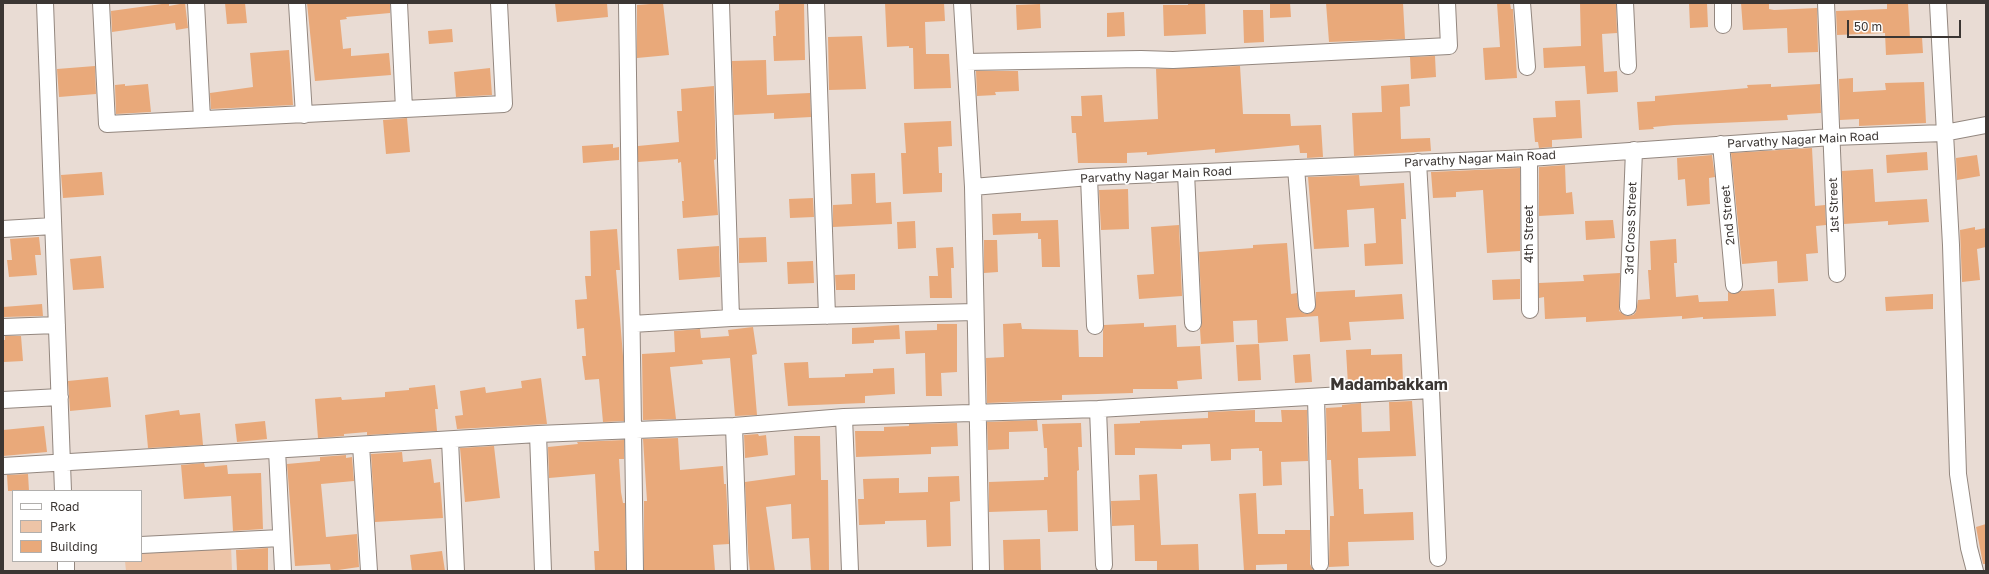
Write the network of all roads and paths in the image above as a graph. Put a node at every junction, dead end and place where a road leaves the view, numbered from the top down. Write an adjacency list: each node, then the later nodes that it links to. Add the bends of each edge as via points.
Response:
1 (45, 3): 35 (street)
2 (101, 3): 23 (street, via 107,124)
3 (196, 3): 23 (street)
4 (297, 3): 22 (street)
5 (398, 3): 21 (street)
6 (499, 3): 21 (street, via 504,104)
7 (627, 3): 46 (street)
8 (721, 3): 44 (street)
9 (816, 3): 43 (street)
10 (962, 3): 18 (street)
11 (1447, 3): 18 (street, via 1450,46 1173,60)
12 (1522, 3): 19 (street)
13 (1625, 3): 20 (street)
14 (1723, 3): 17 (street)
15 (1826, 3): 26 (street, 1st Street)
16 (1938, 3): 25 (street)
17 (1723, 25)
18 (966, 62): 34 (street)
19 (1527, 66)
20 (1628, 66)
21 (404, 109): 22 (street)
22 (304, 115): 23 (street)
23 (202, 119)
24 (1986, 124): 25 (street, Parvathy Nagar Main Road)
25 (1944, 133): 26 (street, Parvathy Nagar Main Road); 79 (street, via 1951,245 1958,474)
26 (1832, 137): 27 (street, Parvathy Nagar Main Road); 37 (street, 1st Street)
27 (1721, 144): 28 (street, Parvathy Nagar Main Road); 38 (street, 2nd Street)
28 (1634, 150): 29 (street, Parvathy Nagar Main Road); 40 (street, 3rd Cross Street)
29 (1529, 158): 30 (street, Parvathy Nagar Main Road); 41 (street, 4th Street)
30 (1418, 162): 31 (street, Parvathy Nagar Main Road); 50 (street)
31 (1296, 168): 32 (street, Parvathy Nagar Main Road); 39 (street)
32 (1186, 174): 33 (street, Parvathy Nagar Main Road); 45 (street)
33 (1089, 177): 34 (street, Parvathy Nagar Main Road); 48 (street)
34 (973, 187): 42 (street)
35 (53, 226): 36 (street); 47 (street)
36 (3, 229)
37 (1838, 274)
38 (1734, 286)
39 (1307, 305)
40 (1628, 307)
41 (1530, 310)
42 (975, 312): 43 (street); 55 (street)
43 (828, 316): 44 (street)
44 (731, 318): 46 (street)
45 (1193, 322)
46 (632, 324): 58 (street)
47 (57, 325): 49 (street); 51 (street)
48 (1095, 326)
49 (3, 327)
50 (1432, 390): 52 (street); 68 (street)
51 (60, 397): 53 (street); 63 (street)
52 (1316, 397): 54 (street); 69 (street)
53 (3, 400)
54 (1098, 409): 55 (street); 70 (street)
55 (978, 414): 56 (street); 78 (street)
56 (844, 417): 57 (street); 77 (street)
57 (734, 426): 58 (street); 76 (street)
58 (634, 431): 59 (street); 75 (street)
59 (538, 434): 60 (street); 74 (street)
60 (450, 440): 61 (street); 73 (street)
61 (361, 445): 62 (street); 72 (street)
62 (277, 450): 63 (street); 66 (street)
63 (62, 462): 64 (street); 65 (street)
64 (3, 466)
65 (63, 490)
66 (282, 538): 67 (street); 71 (street)
67 (142, 545)
68 (1438, 558)
69 (1320, 564)
70 (1104, 565)
71 (283, 571)
72 (369, 571)
73 (456, 571)
74 (543, 571)
75 (635, 571)
76 (739, 571)
77 (850, 571)
78 (981, 571)
79 (1975, 571)

